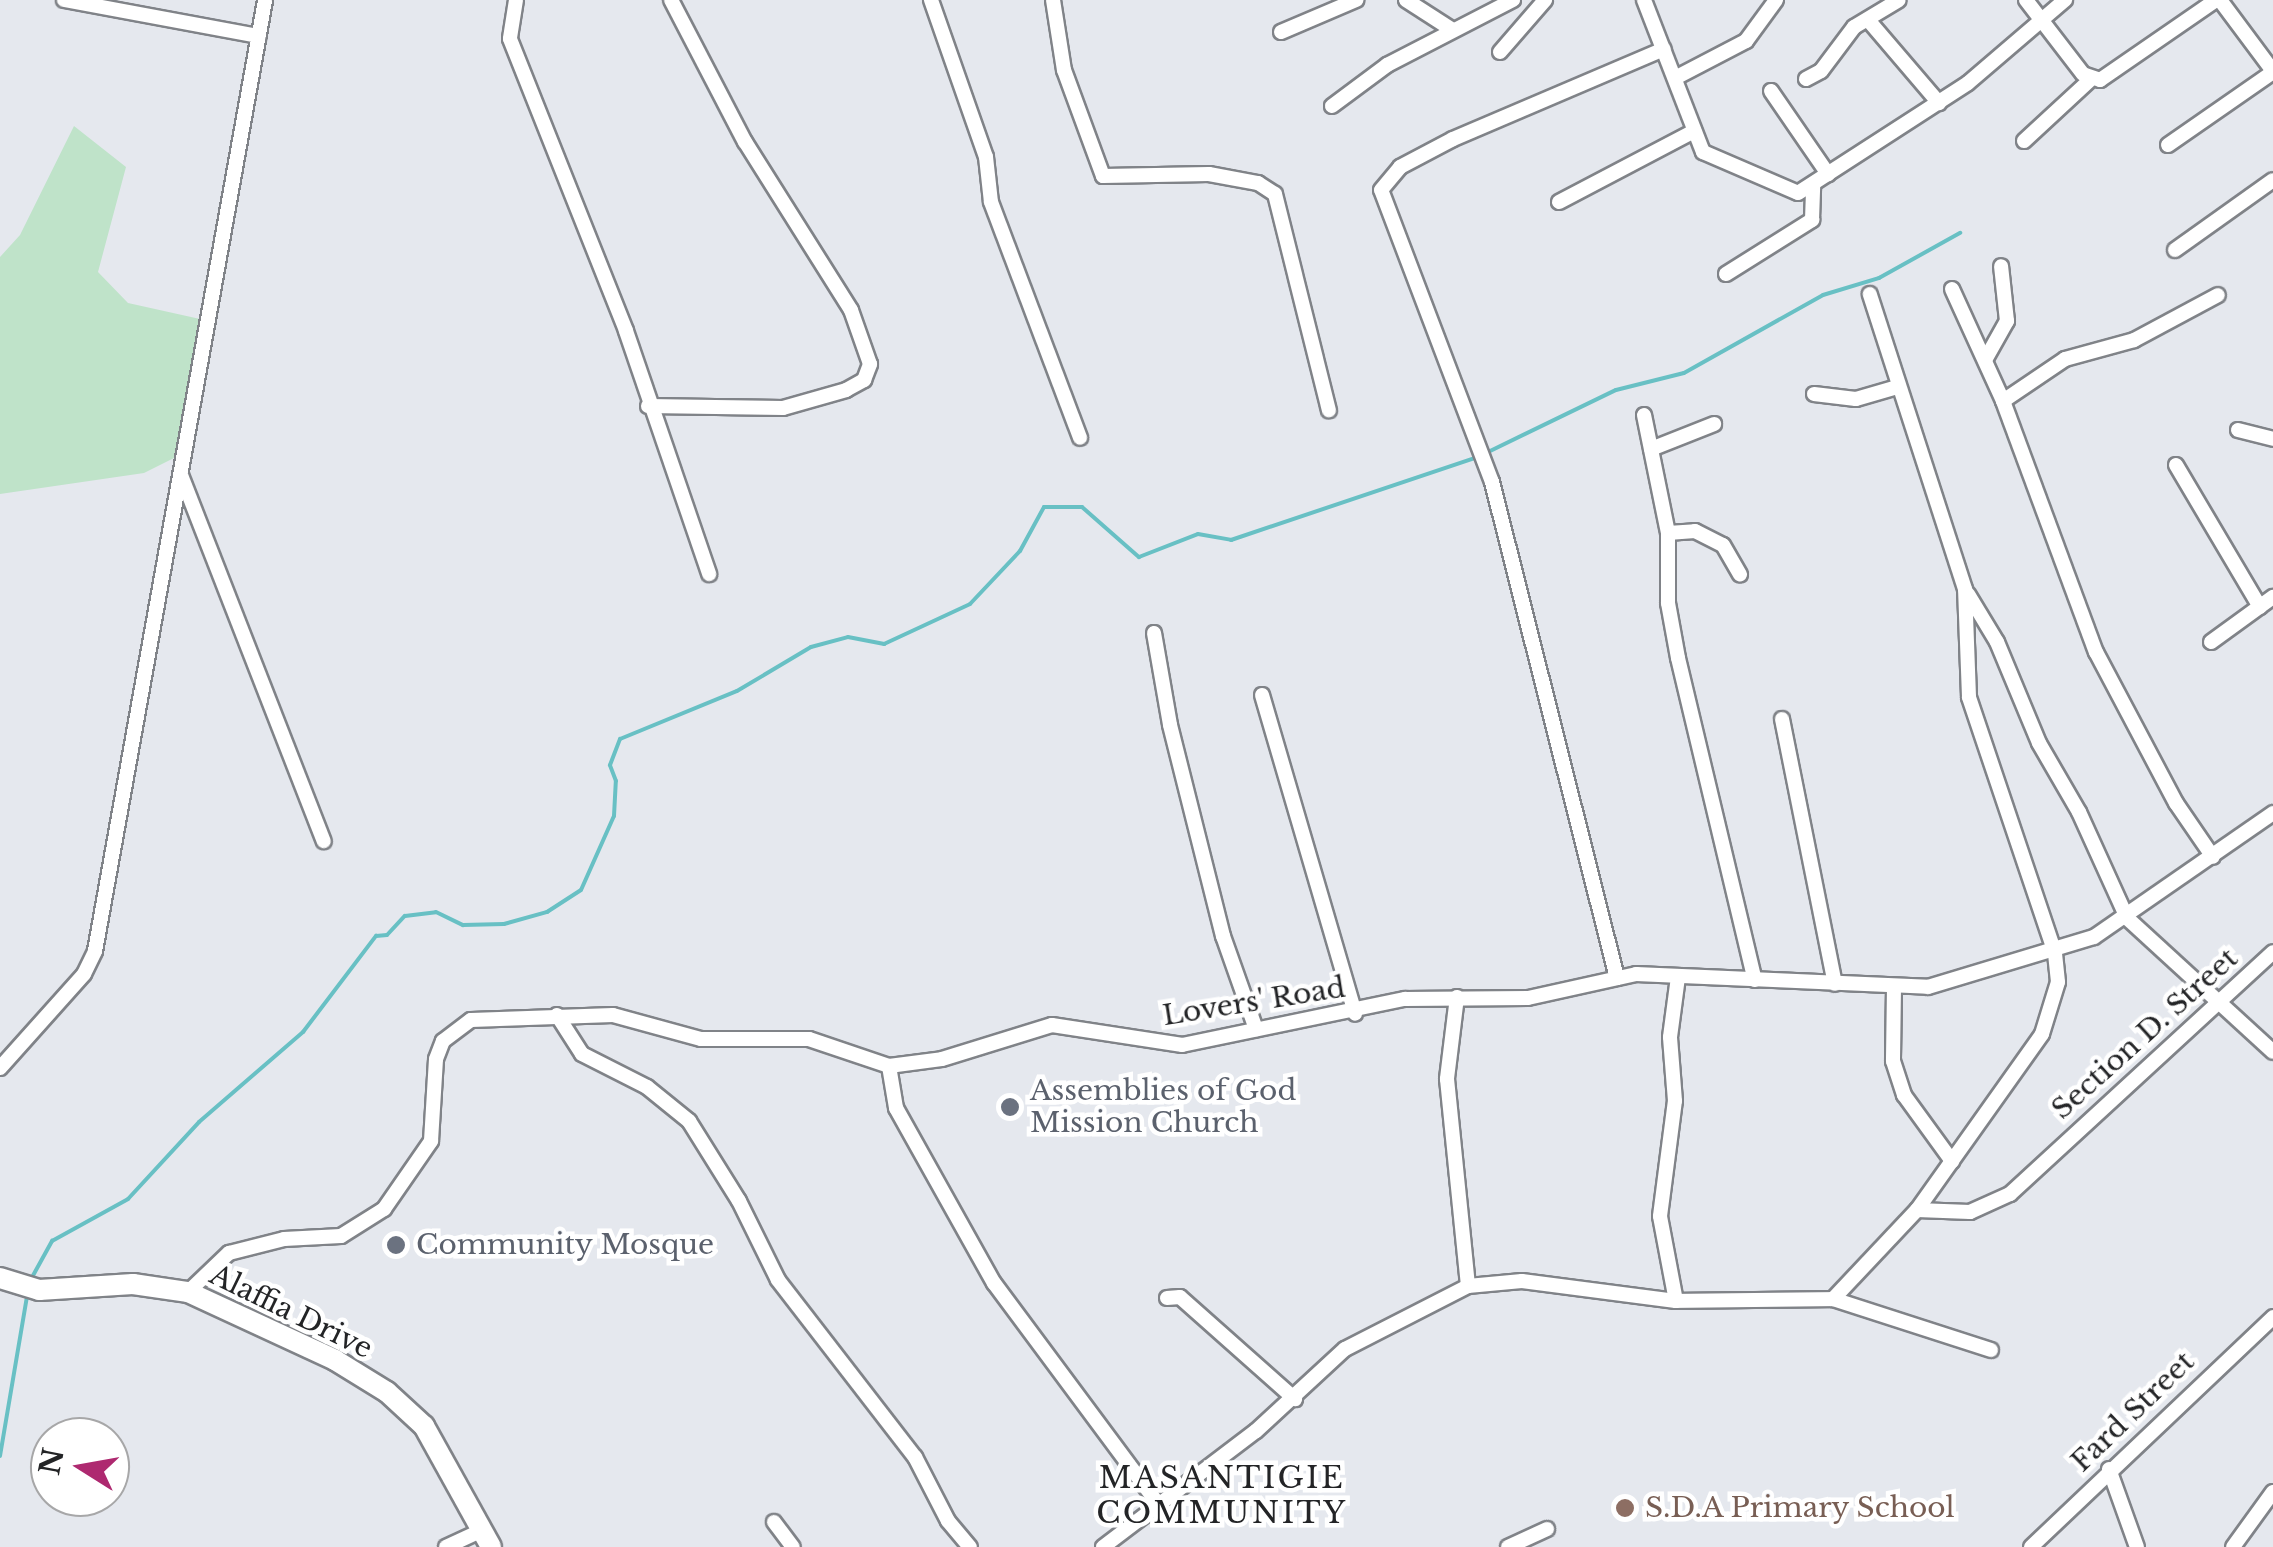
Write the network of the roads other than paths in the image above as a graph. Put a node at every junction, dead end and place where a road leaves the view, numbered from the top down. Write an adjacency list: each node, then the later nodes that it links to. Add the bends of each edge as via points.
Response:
1 (64, 0): 21 (street)
2 (265, 0): 21 (street)
3 (516, 0): 48 (street, via 510,39 626,330)
4 (671, 0): 48 (street, via 745,142 852,310 870,364 864,380 846,390 783,408)
5 (931, 0): 53 (street, via 986,157 991,202)
6 (1053, 0): 49 (street, via 1064,70 1103,176 1210,174 1272,190)
7 (1356, 0): 20 (street)
8 (1406, 0): 19 (street)
9 (1514, 0): 19 (street)
10 (1545, 0): 23 (street)
11 (1644, 0): 22 (street)
12 (1776, 0): 25 (street, via 1746,41)
13 (1900, 0): 18 (street)
14 (2026, 0): 17 (street)
15 (2065, 0): 17 (street)
16 (2218, 0): 24 (street); 27 (street, via 2112,74)
17 (2040, 17): 27 (street); 29 (street)
18 (1869, 21): 26 (street, via 1854,27 1821,71); 29 (street)
19 (1450, 29): 30 (street)
20 (1281, 32)
21 (259, 36): 57 (street)
22 (1664, 49): 25 (street); 75 (street, via 1453,139 1384,180 1380,190 1492,482)
23 (1500, 52)
24 (2273, 71): 33 (street)
25 (1674, 78): 31 (street)
26 (1806, 79)
27 (2090, 80): 32 (street)
28 (1771, 91): 34 (street)
29 (1939, 103): 34 (street)
30 (1332, 106)
31 (1694, 132): 36 (street, via 1703,152 1739,170 1798,194); 37 (street)
32 (2024, 141)
33 (2168, 145)
34 (1828, 174): 36 (street)
35 (2273, 180): 38 (street)
36 (1813, 186): 40 (street, via 1812,220)
37 (1559, 202)
38 (2176, 250)
39 (2001, 266): 44 (street, via 2007,322)
40 (1726, 274)
41 (1952, 288): 44 (street)
42 (1870, 294): 45 (street)
43 (2218, 295): 47 (street, via 2134,340 2065,359)
44 (1984, 360): 47 (street)
45 (1897, 388): 46 (street, via 1856,399); 61 (street)
46 (1814, 394)
47 (2004, 401): 70 (street, via 2096,652 2176,804)
48 (648, 406): 59 (street)
49 (1330, 410)
50 (1644, 414): 55 (street)
51 (1714, 424): 55 (street)
52 (2238, 430): 54 (street)
53 (1080, 438)
54 (2273, 439)
55 (1651, 448): 58 (street)
56 (2176, 465): 63 (street)
57 (181, 474): 69 (street); 86 (street, via 96,951 84,974)
58 (1668, 533): 60 (street, via 1688,529 1723,545); 76 (street, via 1668,603 1678,658)
59 (709, 574)
60 (1740, 576)
61 (1965, 589): 71 (street, via 1997,642 2039,743); 73 (street, via 1969,696)
62 (2273, 597): 63 (street)
63 (2260, 607): 65 (street)
64 (1154, 634): 83 (street, via 1223,936)
65 (2211, 642)
66 (1262, 696): 81 (street)
67 (1782, 719): 77 (street)
68 (2273, 812): 70 (street, Lovers' Road)
69 (324, 841)
70 (2213, 857): 71 (street, Lovers' Road)
71 (2127, 918): 73 (street, Lovers' Road); 80 (street)
72 (2273, 952): 80 (street, Section D. Street)
73 (2056, 953): 78 (street, Lovers' Road, via 1928,987); 87 (street, via 2058,982 2042,1034)
74 (1678, 977): 75 (street, Lovers' Road); 76 (street, Lovers' Road); 94 (street, via 1670,1038 1674,1101 1660,1216)
75 (1617, 978): 79 (street, Lovers' Road, via 1528,998)
76 (1755, 980): 77 (street, Lovers' Road)
77 (1835, 984): 78 (street, Lovers' Road)
78 (1894, 986): 87 (street, via 1892,1044 1904,1095)
79 (1456, 997): 81 (street, Lovers' Road, via 1405,999); 90 (street, via 1447,1079)
80 (2217, 1004): 84 (street); 88 (street, Section D. Street, via 1989,1205 1970,1212)
81 (1355, 1014): 83 (street, Lovers' Road)
82 (557, 1015): 85 (street, Lovers' Road, via 613,1016 701,1038 809,1039); 91 (street, Lovers' Road, via 472,1020 452,1029 436,1060 432,1141 372,1220 341,1236 284,1239 229,1253); 106 (street, via 586,1058 647,1088 689,1121 778,1280 915,1458 948,1521)
83 (1256, 1030): 85 (street, Lovers' Road, via 1167,1045 1052,1025 942,1060)
84 (2273, 1052)
85 (889, 1066): 100 (street, via 896,1108 994,1282)
86 (0, 1068)
87 (1952, 1161): 88 (street)
88 (1917, 1210): 93 (street)
89 (0, 1278): 91 (street, Alaffia Drive, via 39,1290 133,1284)
90 (1468, 1286): 94 (street, via 1522,1281); 97 (street, via 1346,1350)
91 (188, 1292): 103 (street, Alaffia Drive, via 335,1360 408,1407 440,1447)
92 (1166, 1298): 97 (street, via 1180,1297)
93 (1833, 1299): 94 (street); 96 (street)
94 (1676, 1301)
95 (2273, 1317): 98 (street, Fard Street)
96 (1991, 1350)
97 (1295, 1399): 100 (street)
98 (2109, 1469): 109 (street, Fard Street); 110 (street)
99 (2273, 1492): 111 (street)
100 (1158, 1504): 107 (street)
101 (774, 1522): 105 (street)
102 (1547, 1529): 108 (street)
103 (486, 1539): 104 (street)
104 (446, 1547)
105 (793, 1547)
106 (970, 1547)
107 (1102, 1547)
108 (1508, 1547)
109 (2031, 1547)
110 (2137, 1547)
111 (2233, 1547)

